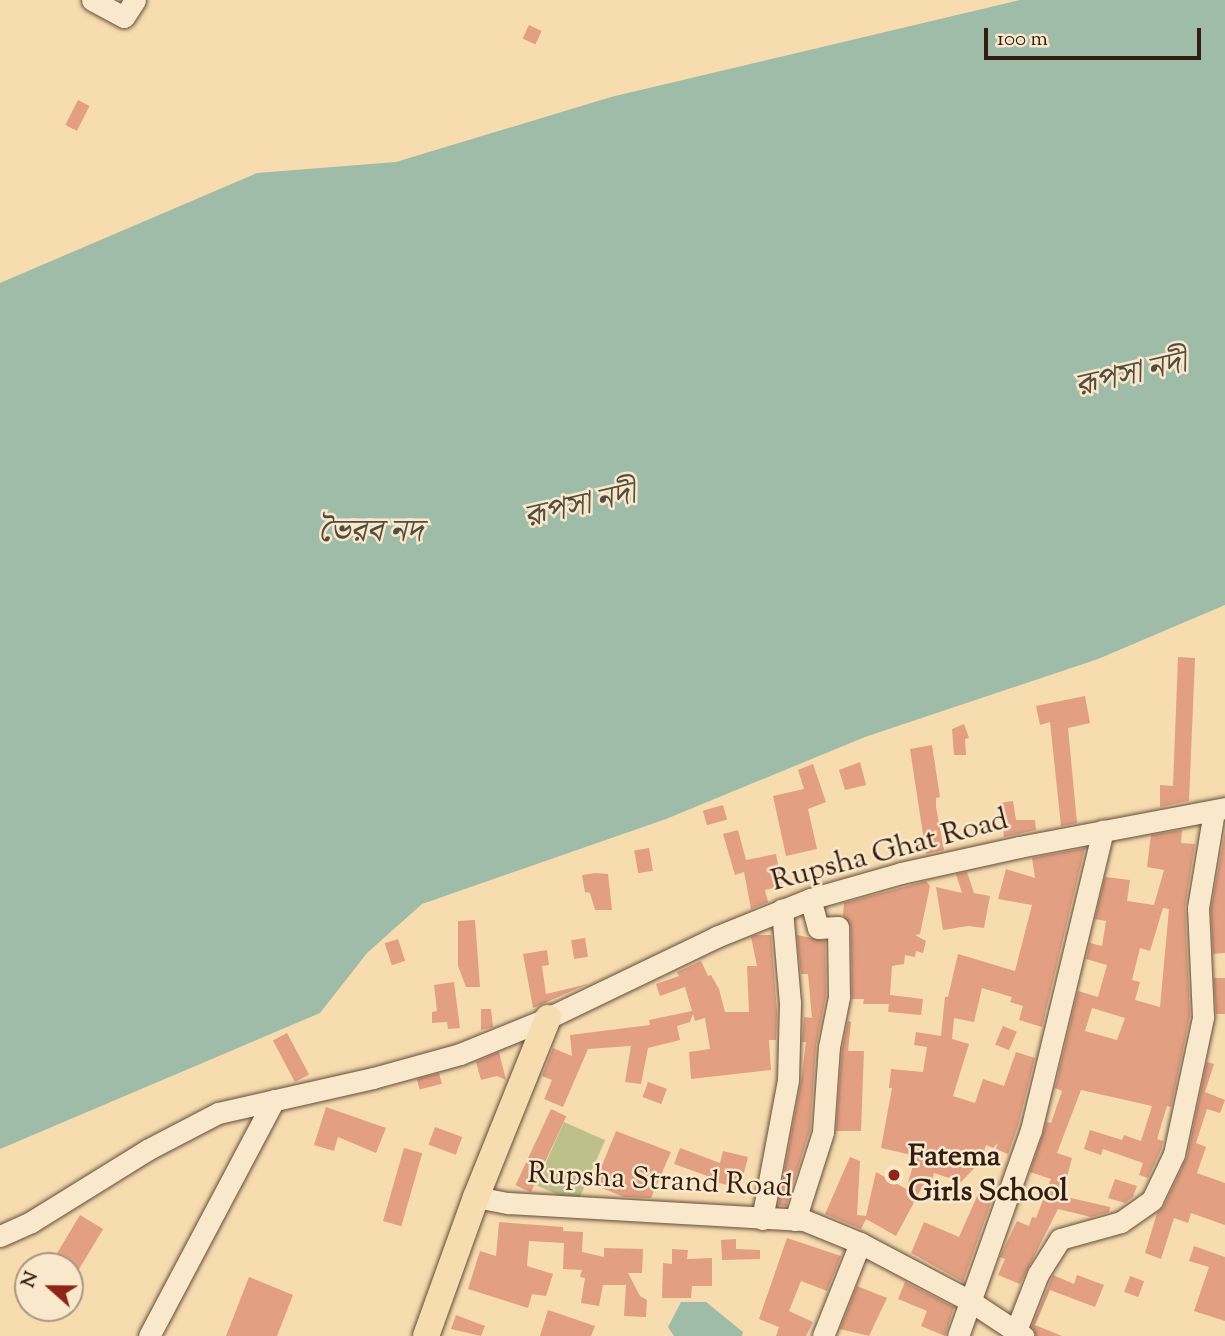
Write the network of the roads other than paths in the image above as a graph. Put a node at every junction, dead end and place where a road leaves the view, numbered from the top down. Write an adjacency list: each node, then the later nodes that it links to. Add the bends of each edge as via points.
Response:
1 (92, 0): 2 (street, via 124,17)
2 (135, 0)
3 (1219, 809): 4 (street, Rupsha Ghat Road); 15 (street, via 1198,908 1203,1017 1174,1154 1152,1200 1121,1222 1060,1239 1038,1273)
4 (1103, 831): 5 (street, Rupsha Ghat Road, via 901,873); 14 (street, via 1031,1130)
5 (810, 899): 6 (street, Rupsha Ghat Road); 11 (street, via 818,928 838,927 839,998 823,1132)
6 (782, 909): 7 (street, Rupsha Ghat Road); 10 (street, via 790,1003 788,1080)
7 (548, 1018): 8 (street, Rupsha Ghat Road, via 460,1054); 9 (main road)
8 (274, 1100): 12 (street, Rupsha Ghat Road, via 218,1113); 16 (street)
9 (476, 1197): 10 (street, Rupsha Strand Road, via 508,1203); 17 (main road)
10 (762, 1219): 11 (street, Rupsha Strand Road)
11 (795, 1220): 13 (street, Rupsha Strand Road)
12 (0, 1236)
13 (860, 1243): 14 (street, Rupsha Strand Road); 18 (street)
14 (970, 1301): 15 (street, Rupsha Strand Road); 19 (street)
15 (1019, 1335)
16 (149, 1336)
17 (426, 1336)
18 (823, 1336)
19 (958, 1336)

